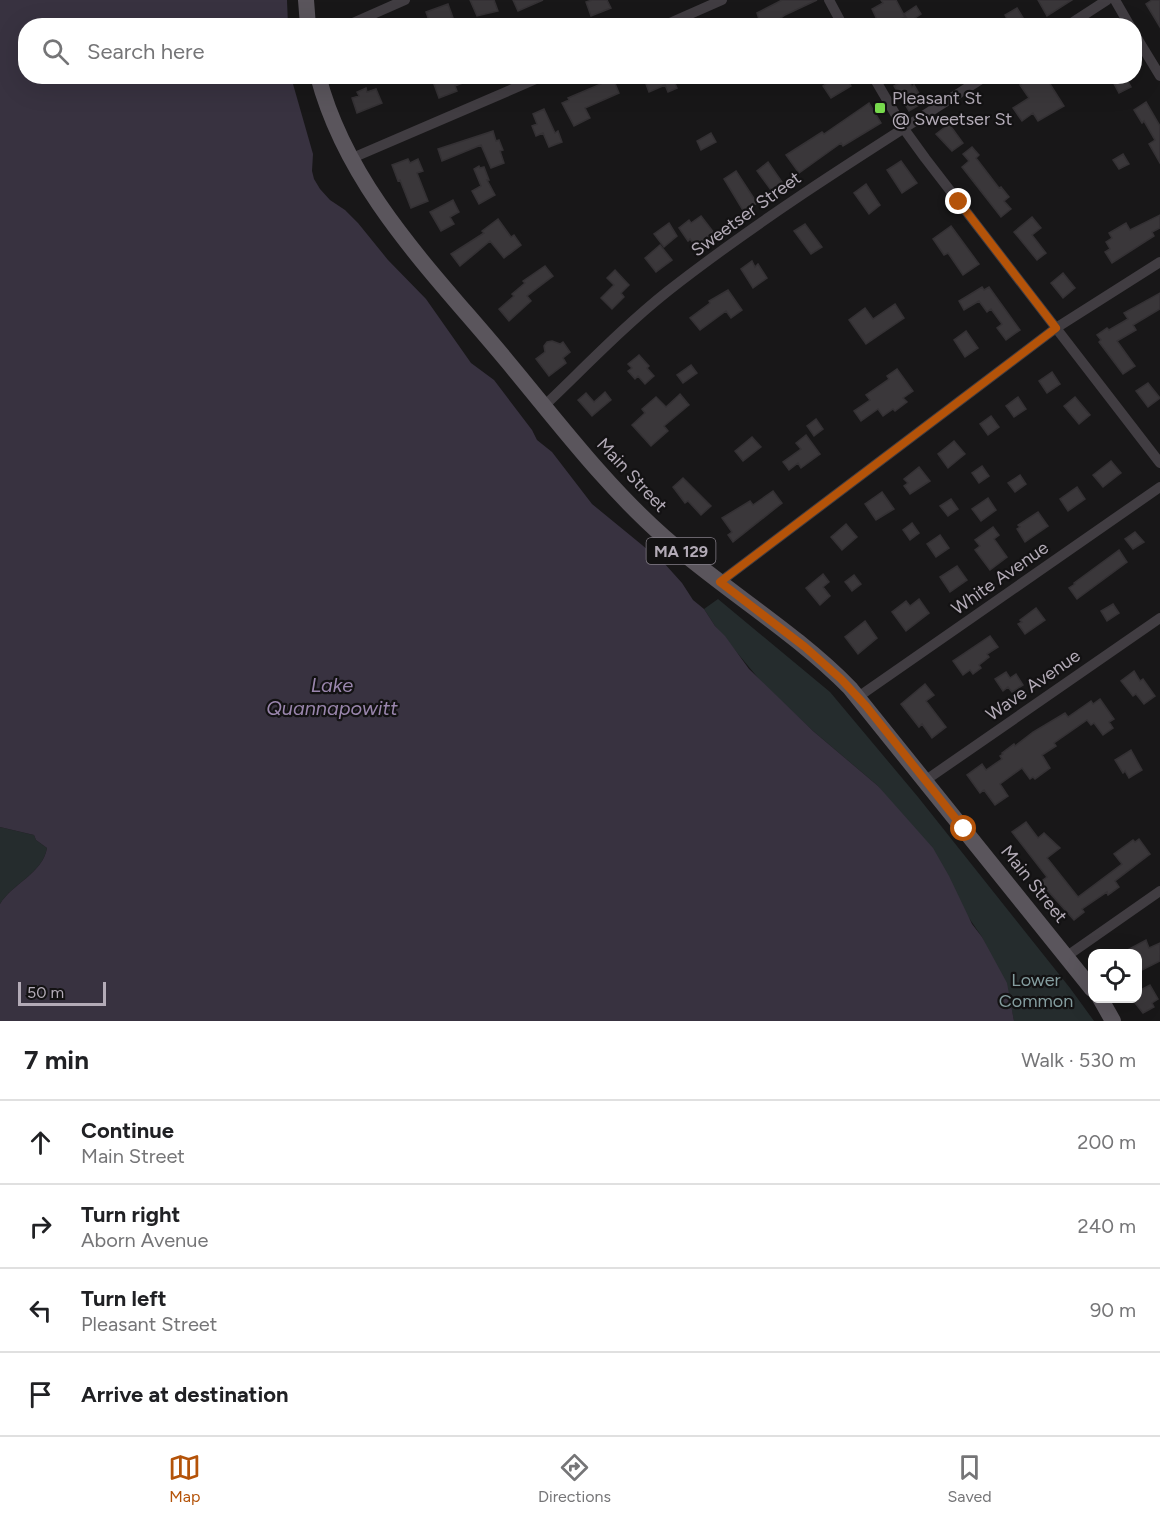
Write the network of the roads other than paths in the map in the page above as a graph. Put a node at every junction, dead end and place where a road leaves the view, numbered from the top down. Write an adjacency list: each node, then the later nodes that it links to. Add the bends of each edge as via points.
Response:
1 (306, 0): 7 (main road)
2 (405, 0): 8 (street)
3 (722, 0): 9 (street)
4 (829, 0): 10 (street)
5 (1107, 0): 11 (street)
6 (1115, 0): 12 (street)
7 (307, 18)
8 (364, 18)
9 (681, 18)
10 (839, 18)
11 (1079, 18)
12 (1125, 18)
13 (1142, 46): 14 (street)
14 (1160, 76)
15 (321, 84): 20 (main road, Main Street / MA 129)
16 (524, 84): 20 (street)
17 (878, 84): 19 (street)
18 (974, 84): 19 (street, Sweetser Street)
19 (904, 129): 22 (street); 23 (street, Sweetser Street, via 789,202 668,291)
20 (350, 159): 23 (main road, Main Street / MA 129, via 383,212)
21 (1160, 262): 22 (street)
22 (1056, 328): 24 (street); 26 (street)
23 (544, 406): 26 (main road, Main Street / MA 129, via 630,504)
24 (1160, 463)
25 (1160, 487): 28 (street, White Avenue)
26 (720, 582): 28 (main road, Main Street / MA 129, via 813,654)
27 (1160, 618): 29 (street, Wave Avenue)
28 (858, 697): 29 (main road, Main Street / MA 129)
29 (926, 780): 31 (main road, Main Street / MA 129)
30 (1160, 891): 31 (street)
31 (1067, 956): 32 (main road, Main Street / MA 129)
32 (1088, 984)
33 (1102, 1003): 34 (main road)
34 (1113, 1021)

